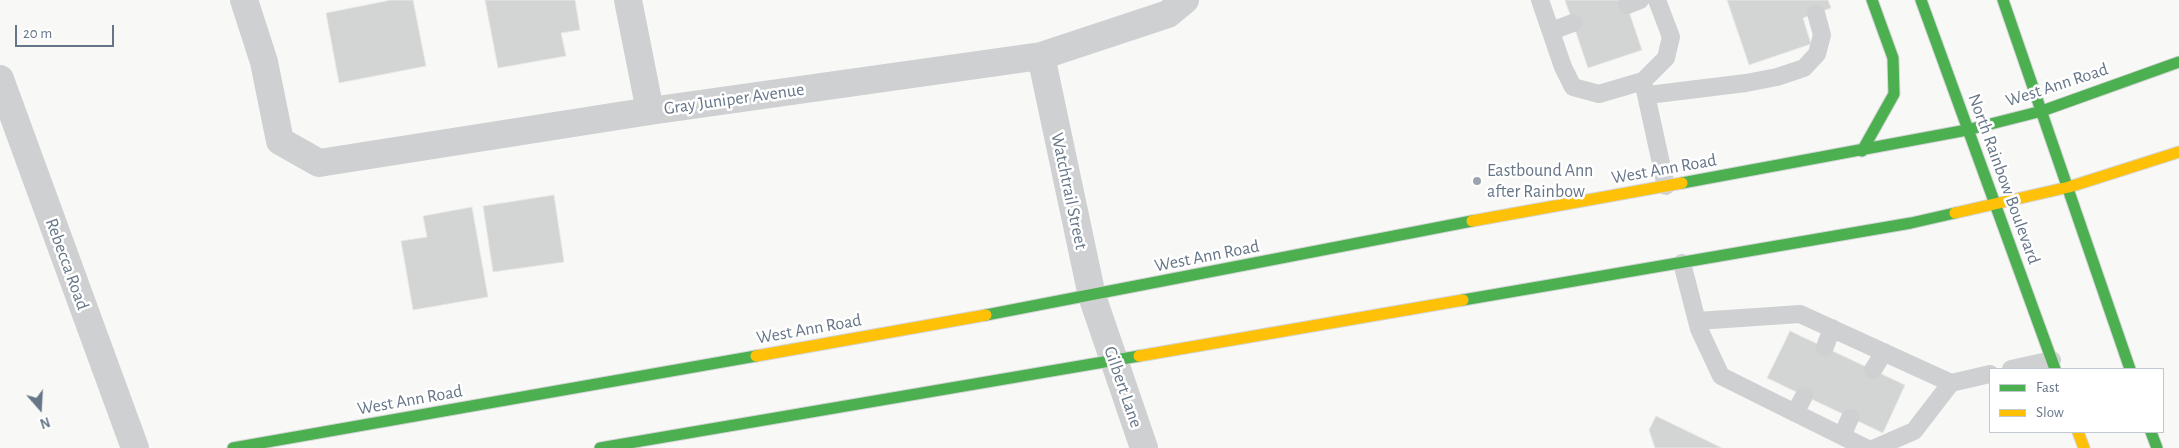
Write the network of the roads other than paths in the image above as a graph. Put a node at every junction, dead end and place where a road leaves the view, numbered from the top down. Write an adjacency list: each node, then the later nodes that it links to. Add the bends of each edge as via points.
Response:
1 (244, 0): 16 (street, Gray Juniper Avenue, via 264,62 280,141 319,163)
2 (628, 0): 16 (street)
3 (1185, 0): 12 (street, Gray Juniper Avenue, via 1168,14)
4 (1540, 0): 11 (lane)
5 (1657, 0): 15 (lane, via 1671,37 1666,58)
6 (1872, 0): 19 (main road, via 1893,58 1894,94)
7 (1921, 0): 18 (main road, North Rainbow Boulevard)
8 (2003, 0): 17 (main road)
9 (1816, 13): 15 (lane, via 1822,35 1818,54 1804,68 1746,83)
10 (1573, 23): 11 (lane)
11 (1551, 31): 15 (lane, via 1573,87 1599,94)
12 (1041, 56): 16 (street, Gray Juniper Avenue); 25 (street, Watchtrail Street)
13 (2179, 62): 17 (main road, West Ann Road)
14 (0, 79): 44 (street, Rebecca Road)
15 (1646, 88): 21 (lane)
16 (650, 111)
17 (2042, 111): 18 (main road, West Ann Road); 22 (main road)
18 (1967, 130): 19 (main road, West Ann Road); 23 (main road, North Rainbow Boulevard)
19 (1862, 151): 21 (main road, West Ann Road)
20 (2179, 152): 22 (main road)
21 (1666, 186): 25 (main road, West Ann Road)
22 (2069, 186): 23 (main road); 34 (main road)
23 (1994, 205): 24 (main road); 32 (main road, North Rainbow Boulevard)
24 (1682, 263): 26 (lane); 31 (main road)
25 (1092, 296): 27 (street, Watchtrail Street); 45 (main road, West Ann Road)
26 (1697, 321): 28 (lane, via 1800,314); 39 (lane, via 1721,376)
27 (1102, 326): 31 (street, Gilbert Lane)
28 (1832, 328): 29 (lane); 30 (lane)
29 (1825, 347)
30 (1884, 352): 35 (lane); 37 (lane)
31 (1113, 358): 46 (main road); 47 (street, Gilbert Lane)
32 (2054, 365): 33 (lane)
33 (2022, 368)
34 (2130, 368)
35 (1873, 370)
36 (1989, 374): 37 (lane)
37 (1951, 383): 49 (lane, via 1914,431)
38 (1804, 396): 39 (lane)
39 (1795, 413): 43 (lane)
40 (1850, 418): 43 (lane)
41 (2078, 433): 50 (main road)
42 (2151, 433): 51 (main road)
43 (1842, 436): 48 (lane)
44 (135, 448)
45 (233, 448)
46 (600, 448)
47 (1144, 448)
48 (1866, 448)
49 (1876, 448)
50 (2084, 448)
51 (2157, 448)

